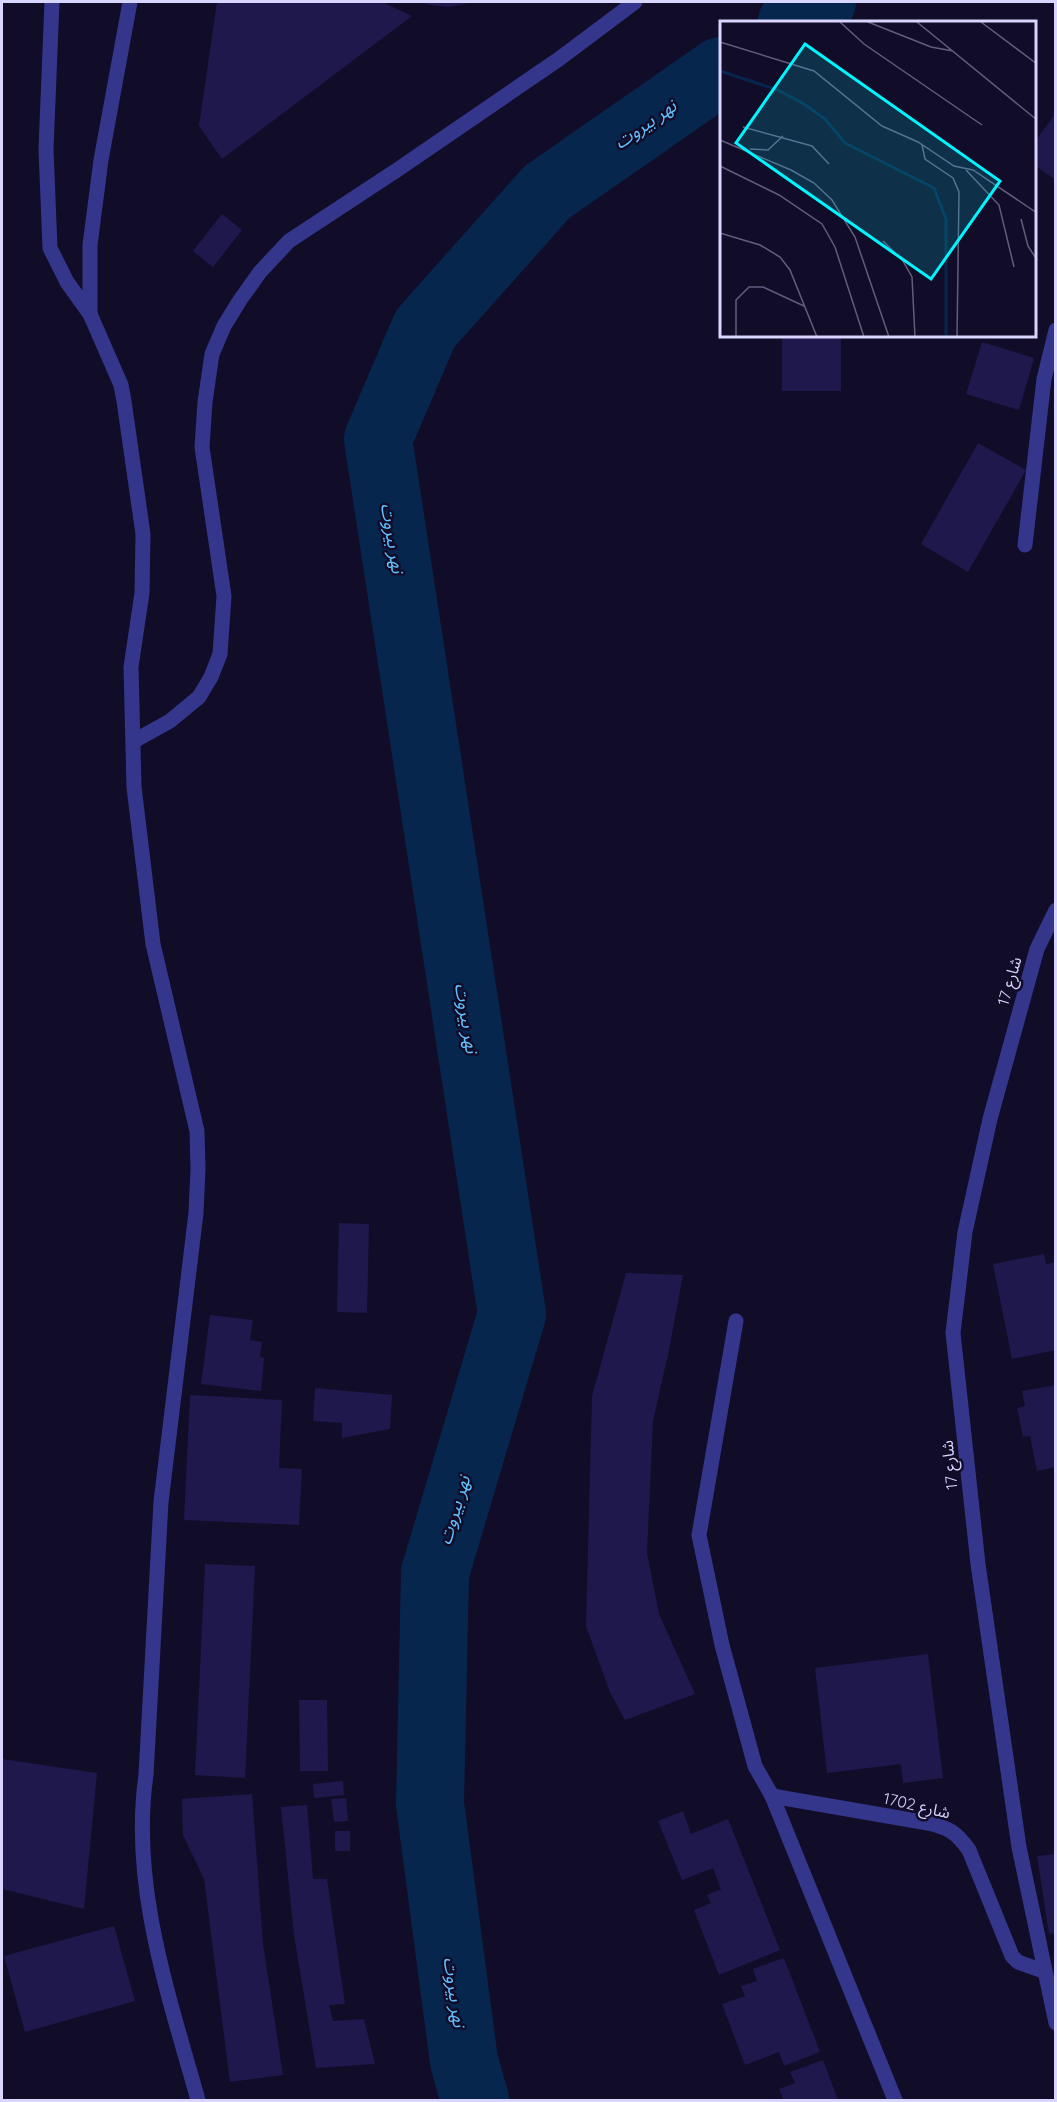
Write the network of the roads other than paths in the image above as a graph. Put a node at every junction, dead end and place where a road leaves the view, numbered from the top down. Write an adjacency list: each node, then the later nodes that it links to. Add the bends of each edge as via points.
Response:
1 (52, 2): 4 (street, via 46,149 50,248 67,282)
2 (130, 2): 4 (street, via 91,234)
3 (635, 2): 7 (street, via 531,78 289,241 240,300 213,354 202,447 224,596 220,654 200,697 170,721)
4 (90, 314): 7 (street, via 121,385 143,534 142,593 131,667)
5 (1056, 330): 6 (street, via 1044,379)
6 (1025, 544)
7 (134, 741): 13 (street, via 134,787 153,944 197,1131 196,1213 161,1502 141,1809 147,1896 155,1937)
8 (1056, 910): 11 (street, شارع 17, via 1037,949 990,1119 965,1232 954,1333 981,1588 1018,1847)
9 (736, 1321): 10 (street, via 699,1535 722,1645 755,1766)
10 (772, 1796): 11 (street, شارع 1702, via 948,1828 959,1836 973,1857 1012,1956); 14 (street)
11 (1043, 1971): 12 (street, شارع 17)
12 (1056, 2023)
13 (198, 2100)
14 (895, 2100)

